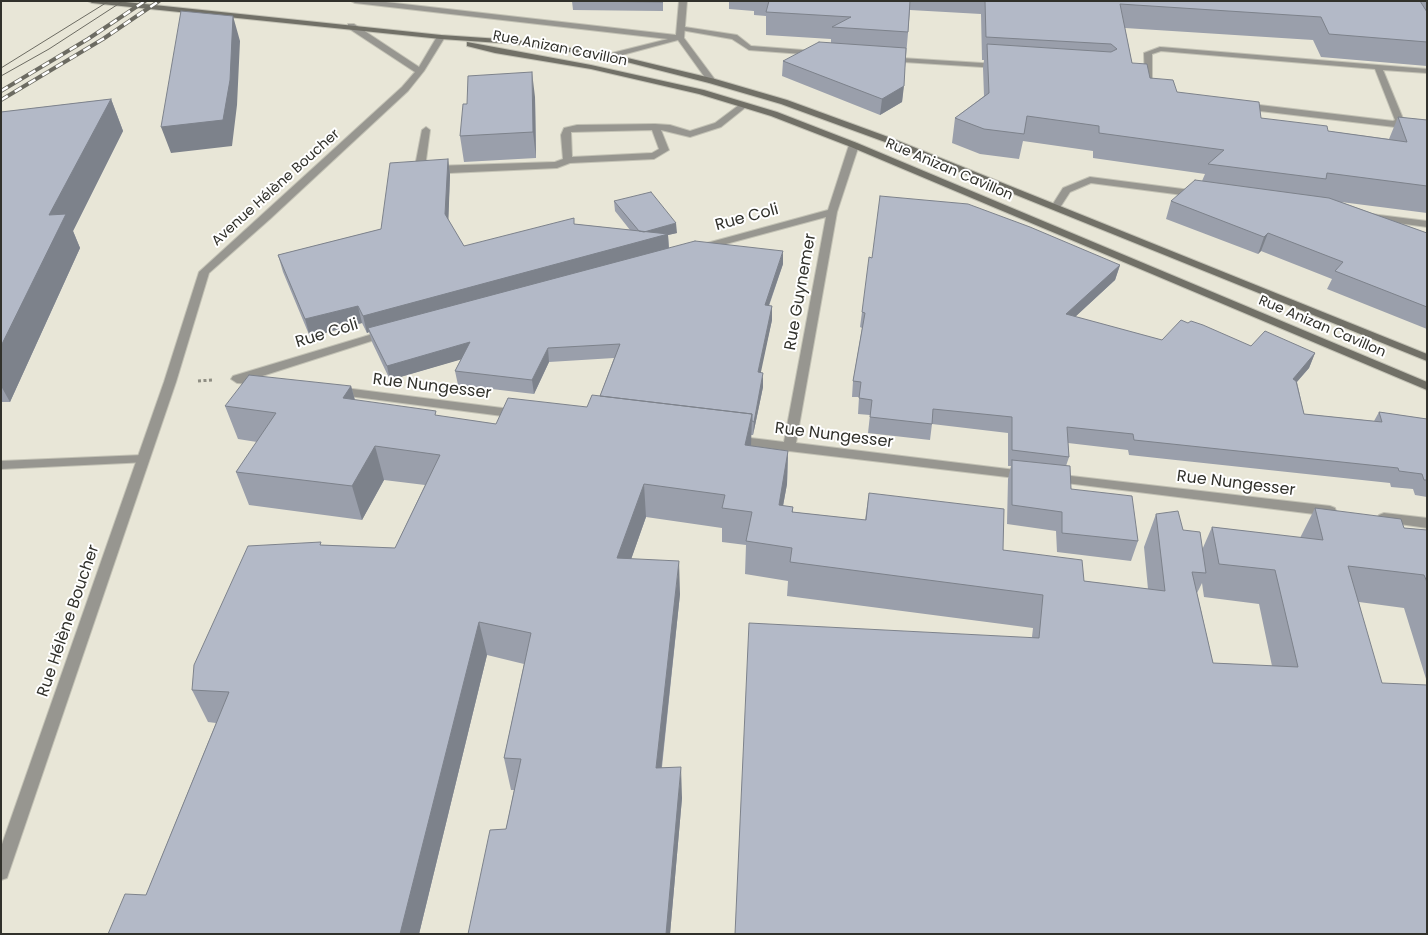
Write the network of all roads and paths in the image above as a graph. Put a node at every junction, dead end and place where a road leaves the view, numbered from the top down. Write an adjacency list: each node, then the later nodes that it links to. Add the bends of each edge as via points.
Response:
1 (92, 1): 5 (main road, Rue Anizan Cavillon)
2 (355, 1): 4 (street)
3 (683, 1): 6 (street)
4 (383, 3): 8 (street)
5 (351, 26): 7 (main road, Rue Anizan Cavillon); 14 (street)
6 (681, 28): 8 (street); 9 (street, via 734,37 749,48)
7 (441, 37): 10 (main road, Rue Anizan Cavillon, via 515,42); 14 (street, Avenue Hélène Boucher); 18 (main road, Rue Anizan Cavillon, via 495,51 591,67 701,92)
8 (680, 38): 10 (street); 16 (street)
9 (827, 54)
10 (611, 56): 16 (main road, Rue Anizan Cavillon)
11 (876, 58): 12 (street)
12 (1006, 66)
13 (1378, 68): 15 (street); 17 (street, via 1160,49 1148,52 1147,62 1149,89); 19 (street, via 1400,121 1395,124)
14 (420, 71): 33 (street, Avenue Hélène Boucher, via 398,96 204,272)
15 (1427, 71)
16 (712, 81): 25 (main road, Rue Anizan Cavillon, via 784,102 888,140)
17 (1156, 94)
18 (742, 105): 20 (street, via 718,125 690,134); 22 (main road, Rue Anizan Cavillon)
19 (1238, 105)
20 (656, 127): 23 (street, via 567,130); 23 (street, via 664,150 654,156)
21 (426, 130): 23 (street, via 421,160 432,169 558,166)
22 (854, 145): 26 (street, Rue Guynemer); 35 (main road, Rue Anizan Cavillon)
23 (568, 160)
24 (1209, 196): 25 (street, via 1090,180 1066,190)
25 (1056, 207): 31 (main road, Rue Anizan Cavillon)
26 (832, 212): 29 (street, Rue Coli); 39 (street, Rue Guynemer)
27 (1358, 215): 28 (street)
28 (1427, 224)
29 (685, 252)
30 (400, 329): 32 (street, Rue Coli)
31 (1427, 358)
32 (238, 379): 33 (path); 34 (street)
33 (170, 382): 40 (street, Rue Hélène Boucher)
34 (277, 384)
35 (1427, 386)
36 (326, 390): 37 (street, Rue Nungesser)
37 (533, 416)
38 (720, 438): 39 (street, Rue Nungesser)
39 (789, 447): 42 (street, Rue Nungesser)
40 (143, 459): 41 (street); 45 (street, Rue Hélène Boucher)
41 (1, 465)
42 (1338, 512)
43 (1368, 516): 44 (street)
44 (1427, 523)
45 (1, 872)

